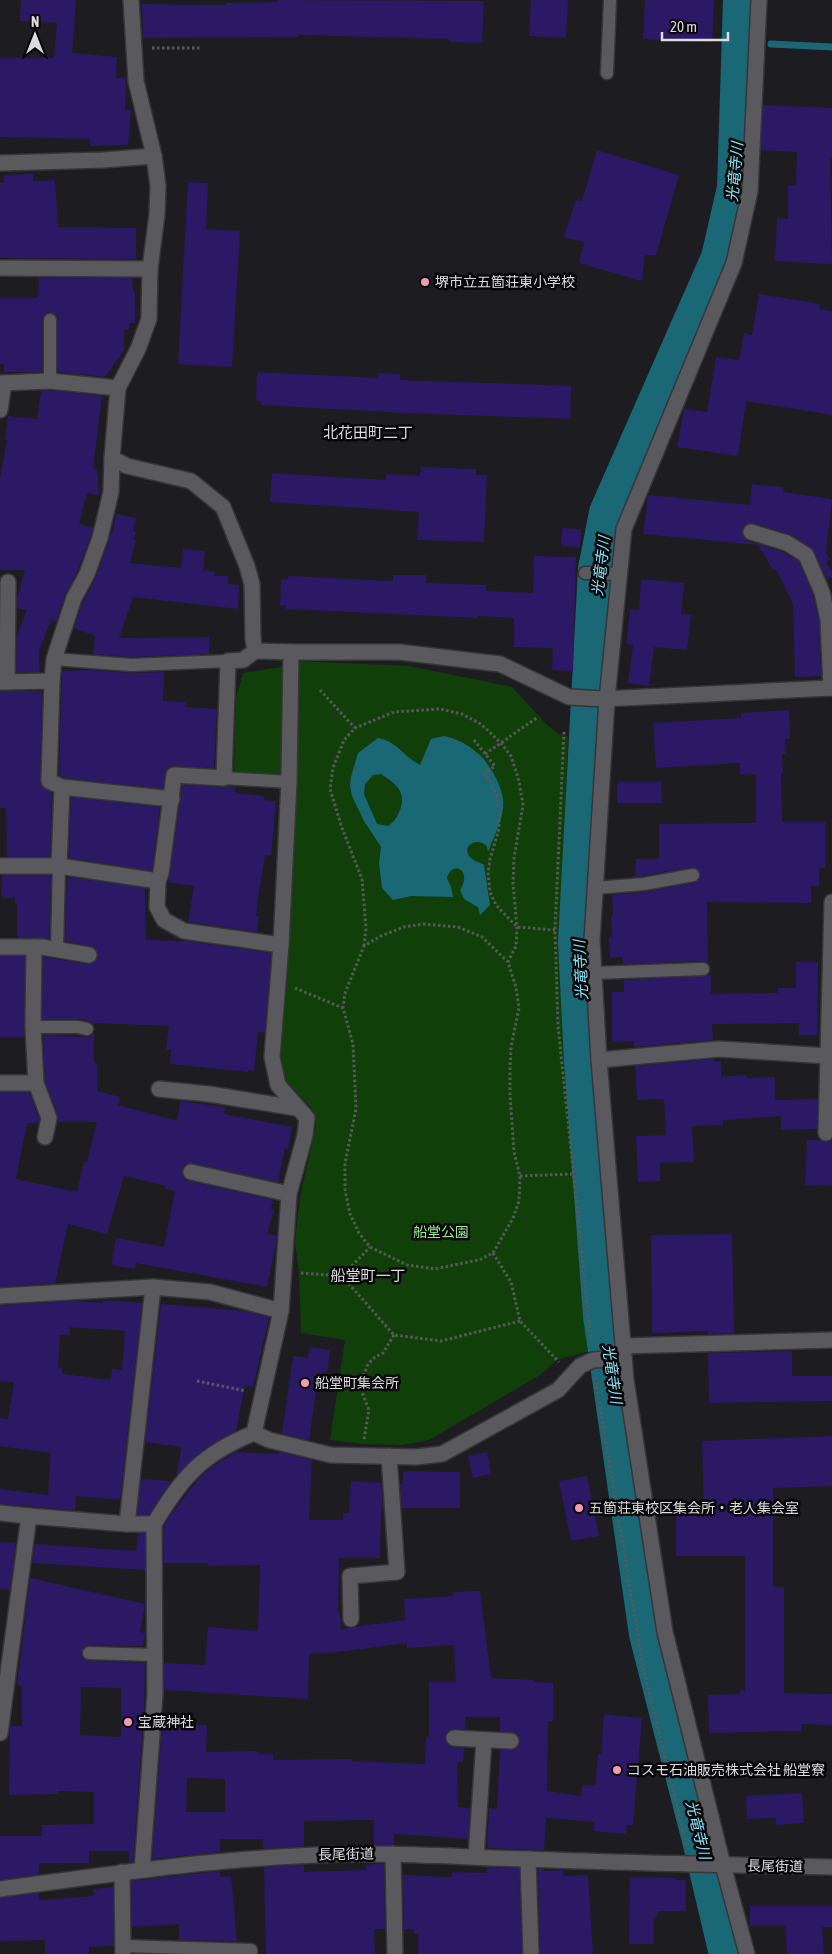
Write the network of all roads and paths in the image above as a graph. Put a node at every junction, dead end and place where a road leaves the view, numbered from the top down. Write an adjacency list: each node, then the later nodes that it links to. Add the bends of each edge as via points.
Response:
1 (131, 0): 5 (street)
2 (610, 0): 6 (lane)
3 (759, 0): 19 (street, via 750,191 734,263 624,529)
4 (202, 48): 5 (path)
5 (134, 49): 7 (street, via 136,81)
6 (607, 73)
7 (154, 156): 8 (street, via 104,160 30,158); 10 (street, via 158,186)
8 (0, 163)
9 (0, 268): 10 (street)
10 (150, 269): 14 (street, via 149,319)
11 (50, 320): 12 (lane)
12 (50, 381): 13 (street); 14 (street)
13 (2, 383): 15 (street)
14 (118, 388): 16 (street)
15 (0, 410)
16 (112, 458): 21 (street, via 127,466 191,481 223,507 252,584); 23 (street, via 111,492 100,538 74,598)
17 (751, 532): 27 (street, via 787,543 806,556 822,592 828,619)
18 (585, 573): 19 (lane)
19 (620, 574): 29 (street)
20 (8, 582): 26 (street)
21 (255, 651): 22 (street); 24 (street, via 243,660)
22 (291, 652): 29 (street, via 399,652 500,664 569,697); 37 (street)
23 (54, 659): 24 (lane, via 131,665); 25 (street)
24 (228, 661): 36 (street)
25 (52, 681): 26 (street); 38 (street, via 49,781)
26 (4, 682)
27 (832, 688): 29 (street)
28 (320, 690): 31 (path)
29 (605, 699): 44 (street)
30 (538, 717): 34 (path)
31 (354, 728): 34 (path, via 394,712 440,709 462,714 481,724); 49 (path, via 344,740 333,768 330,789 362,880 366,920)
32 (564, 732): 47 (path)
33 (474, 740): 35 (path)
34 (501, 742): 35 (path); 46 (path, via 511,756 523,805 514,858)
35 (485, 754): 46 (path, via 495,766 485,773 496,795 499,810 499,829 488,872 490,892 496,906)
36 (224, 778): 37 (lane); 39 (street, via 174,775)
37 (289, 782): 48 (street)
38 (62, 787): 39 (street); 41 (street)
39 (172, 799): 43 (street)
40 (0, 866): 41 (street)
41 (59, 866): 43 (street); 52 (lane)
42 (693, 875): 44 (lane)
43 (158, 881): 48 (street, via 157,907 164,920 184,931)
44 (595, 888): 56 (street)
45 (832, 902): 61 (street)
46 (517, 927): 47 (path); 54 (path, via 516,946)
47 (555, 930): 70 (path, via 558,1026)
48 (281, 945): 57 (street)
49 (364, 946): 54 (path, via 404,927 439,924 458,927 482,937); 58 (path, via 345,993)
50 (0, 947): 51 (street)
51 (34, 947): 52 (street); 59 (street)
52 (56, 949): 53 (street)
53 (89, 954)
54 (508, 962): 71 (path, via 519,1008 511,1047 510,1094 514,1152)
55 (703, 969): 56 (lane)
56 (594, 973): 62 (street)
57 (278, 983): 58 (path); 66 (street, via 272,1057 278,1085)
58 (343, 1008): 73 (path, via 353,1044 356,1109 345,1163 345,1188 350,1214)
59 (33, 1027): 60 (lane); 64 (street)
60 (87, 1029)
61 (828, 1056): 62 (street, via 719,1049); 67 (street)
62 (599, 1060): 83 (street)
63 (0, 1083): 64 (street)
64 (36, 1083): 68 (street, via 49,1118)
65 (159, 1088): 66 (street)
66 (296, 1108): 72 (street, via 307,1118 306,1135)
67 (826, 1133)
68 (45, 1136)
69 (191, 1172): 72 (street)
70 (572, 1174): 71 (path); 84 (path)
71 (520, 1176): 74 (path, via 519,1201)
72 (289, 1194): 75 (street)
73 (370, 1247): 74 (path, via 407,1265 435,1269 479,1260); 76 (path)
74 (493, 1253): 80 (path, via 511,1282)
75 (283, 1274): 76 (path); 79 (street)
76 (342, 1276): 81 (path)
77 (153, 1287): 78 (street); 79 (street, via 210,1292); 93 (street)
78 (0, 1296)
79 (281, 1311): 87 (street)
80 (520, 1321): 81 (path, via 441,1341); 85 (path)
81 (394, 1335): 89 (path, via 383,1352 368,1364 364,1374 362,1392 369,1410)
82 (832, 1340): 83 (street)
83 (623, 1354): 84 (street); 107 (street, via 665,1632)
84 (593, 1360): 85 (street, via 580,1366); 106 (path, via 643,1666)
85 (572, 1375): 90 (street, via 558,1390 442,1454)
86 (197, 1381): 87 (path)
87 (264, 1395): 88 (street)
88 (254, 1433): 89 (street, via 269,1440 331,1455); 94 (street, via 228,1443 200,1464 184,1479)
89 (362, 1456): 90 (street)
90 (389, 1456): 95 (street, via 397,1572 350,1576)
91 (0, 1513): 92 (street)
92 (29, 1516): 93 (street); 98 (street)
93 (127, 1524): 94 (street)
94 (154, 1524): 97 (street)
95 (352, 1619)
96 (89, 1654): 97 (lane)
97 (155, 1655): 109 (street)
98 (5, 1659): 99 (street)
99 (0, 1733)
100 (454, 1738): 101 (street)
101 (484, 1740): 102 (street); 104 (street)
102 (511, 1741)
103 (393, 1854): 104 (street, 長尾街道); 109 (street, 長尾街道, via 262,1857); 114 (street)
104 (476, 1857): 105 (street, 長尾街道)
105 (528, 1859): 106 (street, 長尾街道); 115 (street)
106 (692, 1865): 107 (street, 長尾街道)
107 (720, 1865): 108 (street, 長尾街道); 116 (street)
108 (832, 1867)
109 (142, 1870): 110 (street, 長尾街道)
110 (122, 1872): 111 (street, 長尾街道); 112 (street)
111 (0, 1889)
112 (123, 1950): 113 (lane, via 251,1950)
113 (251, 1954)
114 (395, 1954)
115 (531, 1954)
116 (747, 1954)

